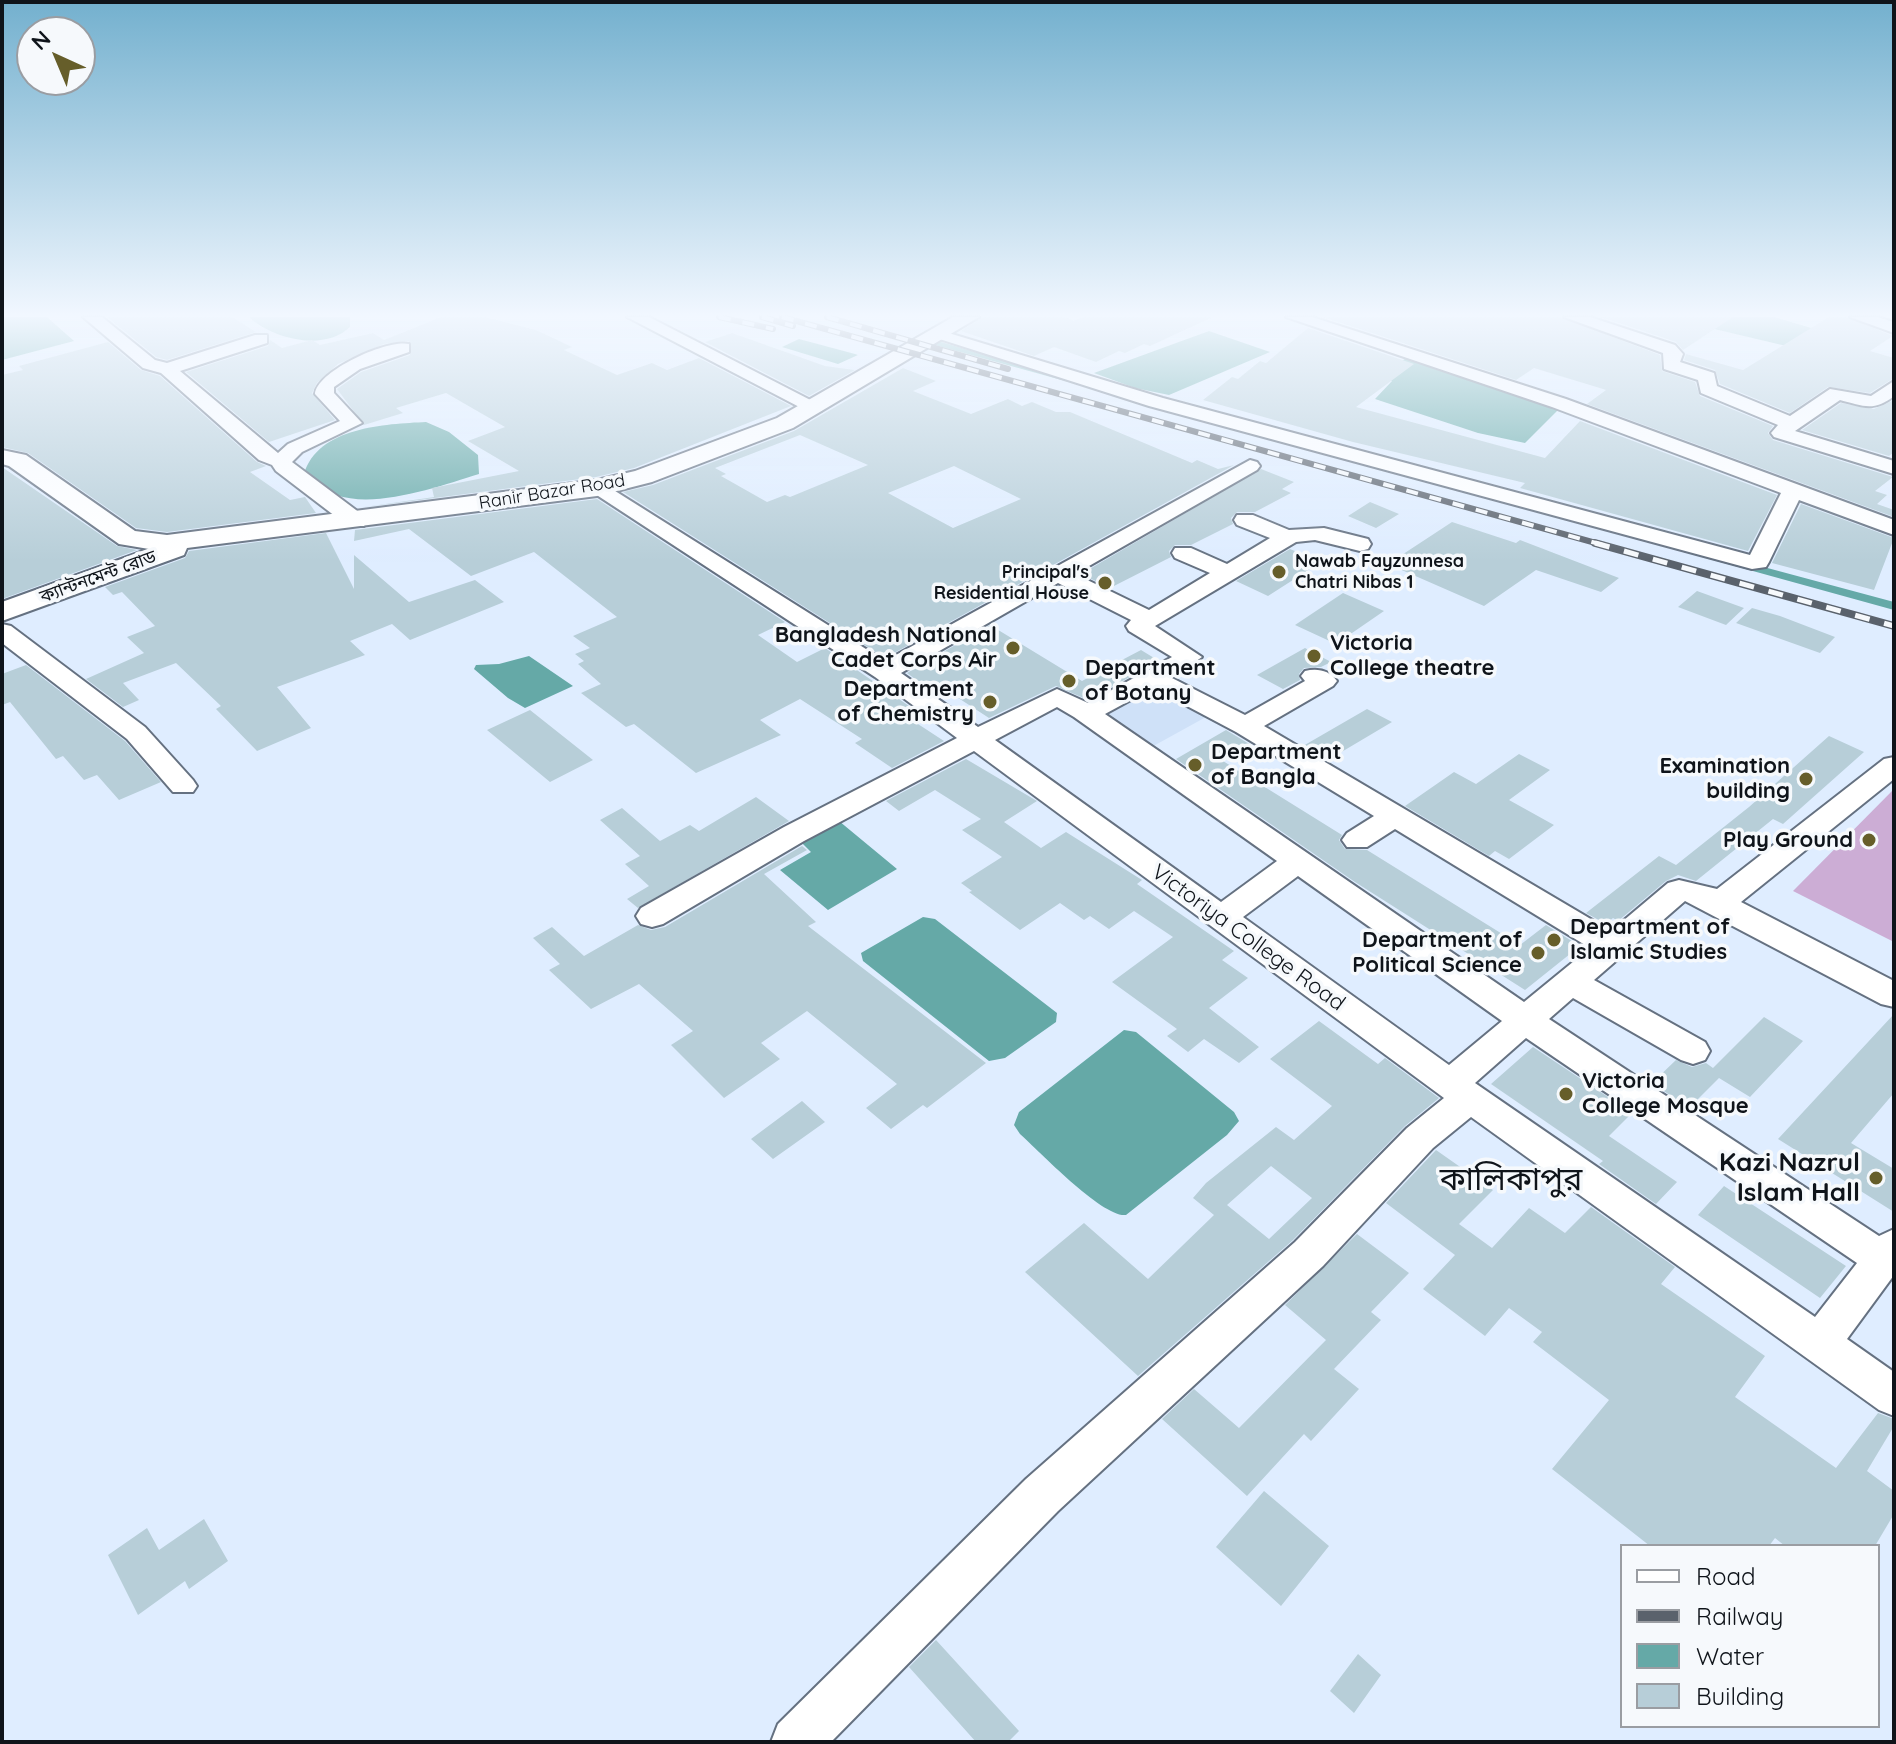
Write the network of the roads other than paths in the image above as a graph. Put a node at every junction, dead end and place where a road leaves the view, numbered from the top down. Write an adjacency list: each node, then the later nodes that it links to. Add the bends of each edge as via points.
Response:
1 (200, 398): 14 (street, via 266,456)
2 (327, 398): 14 (street, via 352,423 295,448)
3 (797, 398): 11 (street)
4 (829, 398): 11 (main road, Ranir Bazar Road)
5 (1144, 398): 18 (street, via 1754,563)
6 (1542, 398): 18 (street)
7 (1731, 398): 12 (street)
8 (1829, 398): 12 (street)
9 (1857, 398): 10 (street, via 1874,403)
10 (1880, 398)
11 (814, 407): 17 (main road, Ranir Bazar Road, via 736,444)
12 (1792, 424): 16 (street, via 1780,433)
13 (2, 457): 23 (main road, via 17,460 128,538)
14 (282, 461): 20 (street, via 283,467)
15 (1250, 466): 27 (street)
16 (1894, 468)
17 (597, 488): 20 (main road, Ranir Bazar Road); 31 (street, Victoriya College Road)
18 (1793, 489): 21 (street)
19 (1245, 520): 22 (street)
20 (356, 521): 23 (main road, Ranir Bazar Road)
21 (1894, 528)
22 (1286, 537): 24 (street, via 1305,533); 26 (street)
23 (195, 541): 28 (main road, ক্যান্টনমেন্ট রোড)
24 (1360, 544)
25 (1183, 553): 26 (street)
26 (1226, 572): 29 (street)
27 (1059, 575): 29 (street); 31 (street)
28 (2, 612)
29 (1149, 619): 33 (street, via 1139,629 1190,657)
30 (2, 631): 38 (street, via 136,733)
31 (884, 672): 36 (street, Victoriya College Road)
32 (1314, 676): 35 (street, via 1324,681)
33 (1153, 678): 34 (street); 35 (street)
34 (1083, 711): 36 (street, via 1057,697); 41 (street)
35 (1245, 726): 39 (street)
36 (975, 739): 43 (street); 44 (street, Victoriya College Road)
37 (1894, 765): 42 (street)
38 (183, 786)
39 (1395, 816): 40 (street); 45 (street)
40 (1357, 840)
41 (1298, 861): 44 (street); 48 (street)
42 (1720, 903): 45 (street, via 1679,890); 47 (street)
43 (652, 916)
44 (1220, 918): 50 (street, Victoriya College Road)
45 (1612, 946): 46 (street)
46 (1570, 981): 48 (street); 49 (street)
47 (1893, 995)
48 (1524, 1019): 50 (street); 51 (street)
49 (1693, 1051)
50 (1460, 1091): 52 (street, Victoriya College Road); 54 (street, via 1309,1254 1042,1495)
51 (1888, 1253): 52 (street)
52 (1820, 1342): 53 (street, Victoriya College Road)
53 (1894, 1396)
54 (796, 1742)

